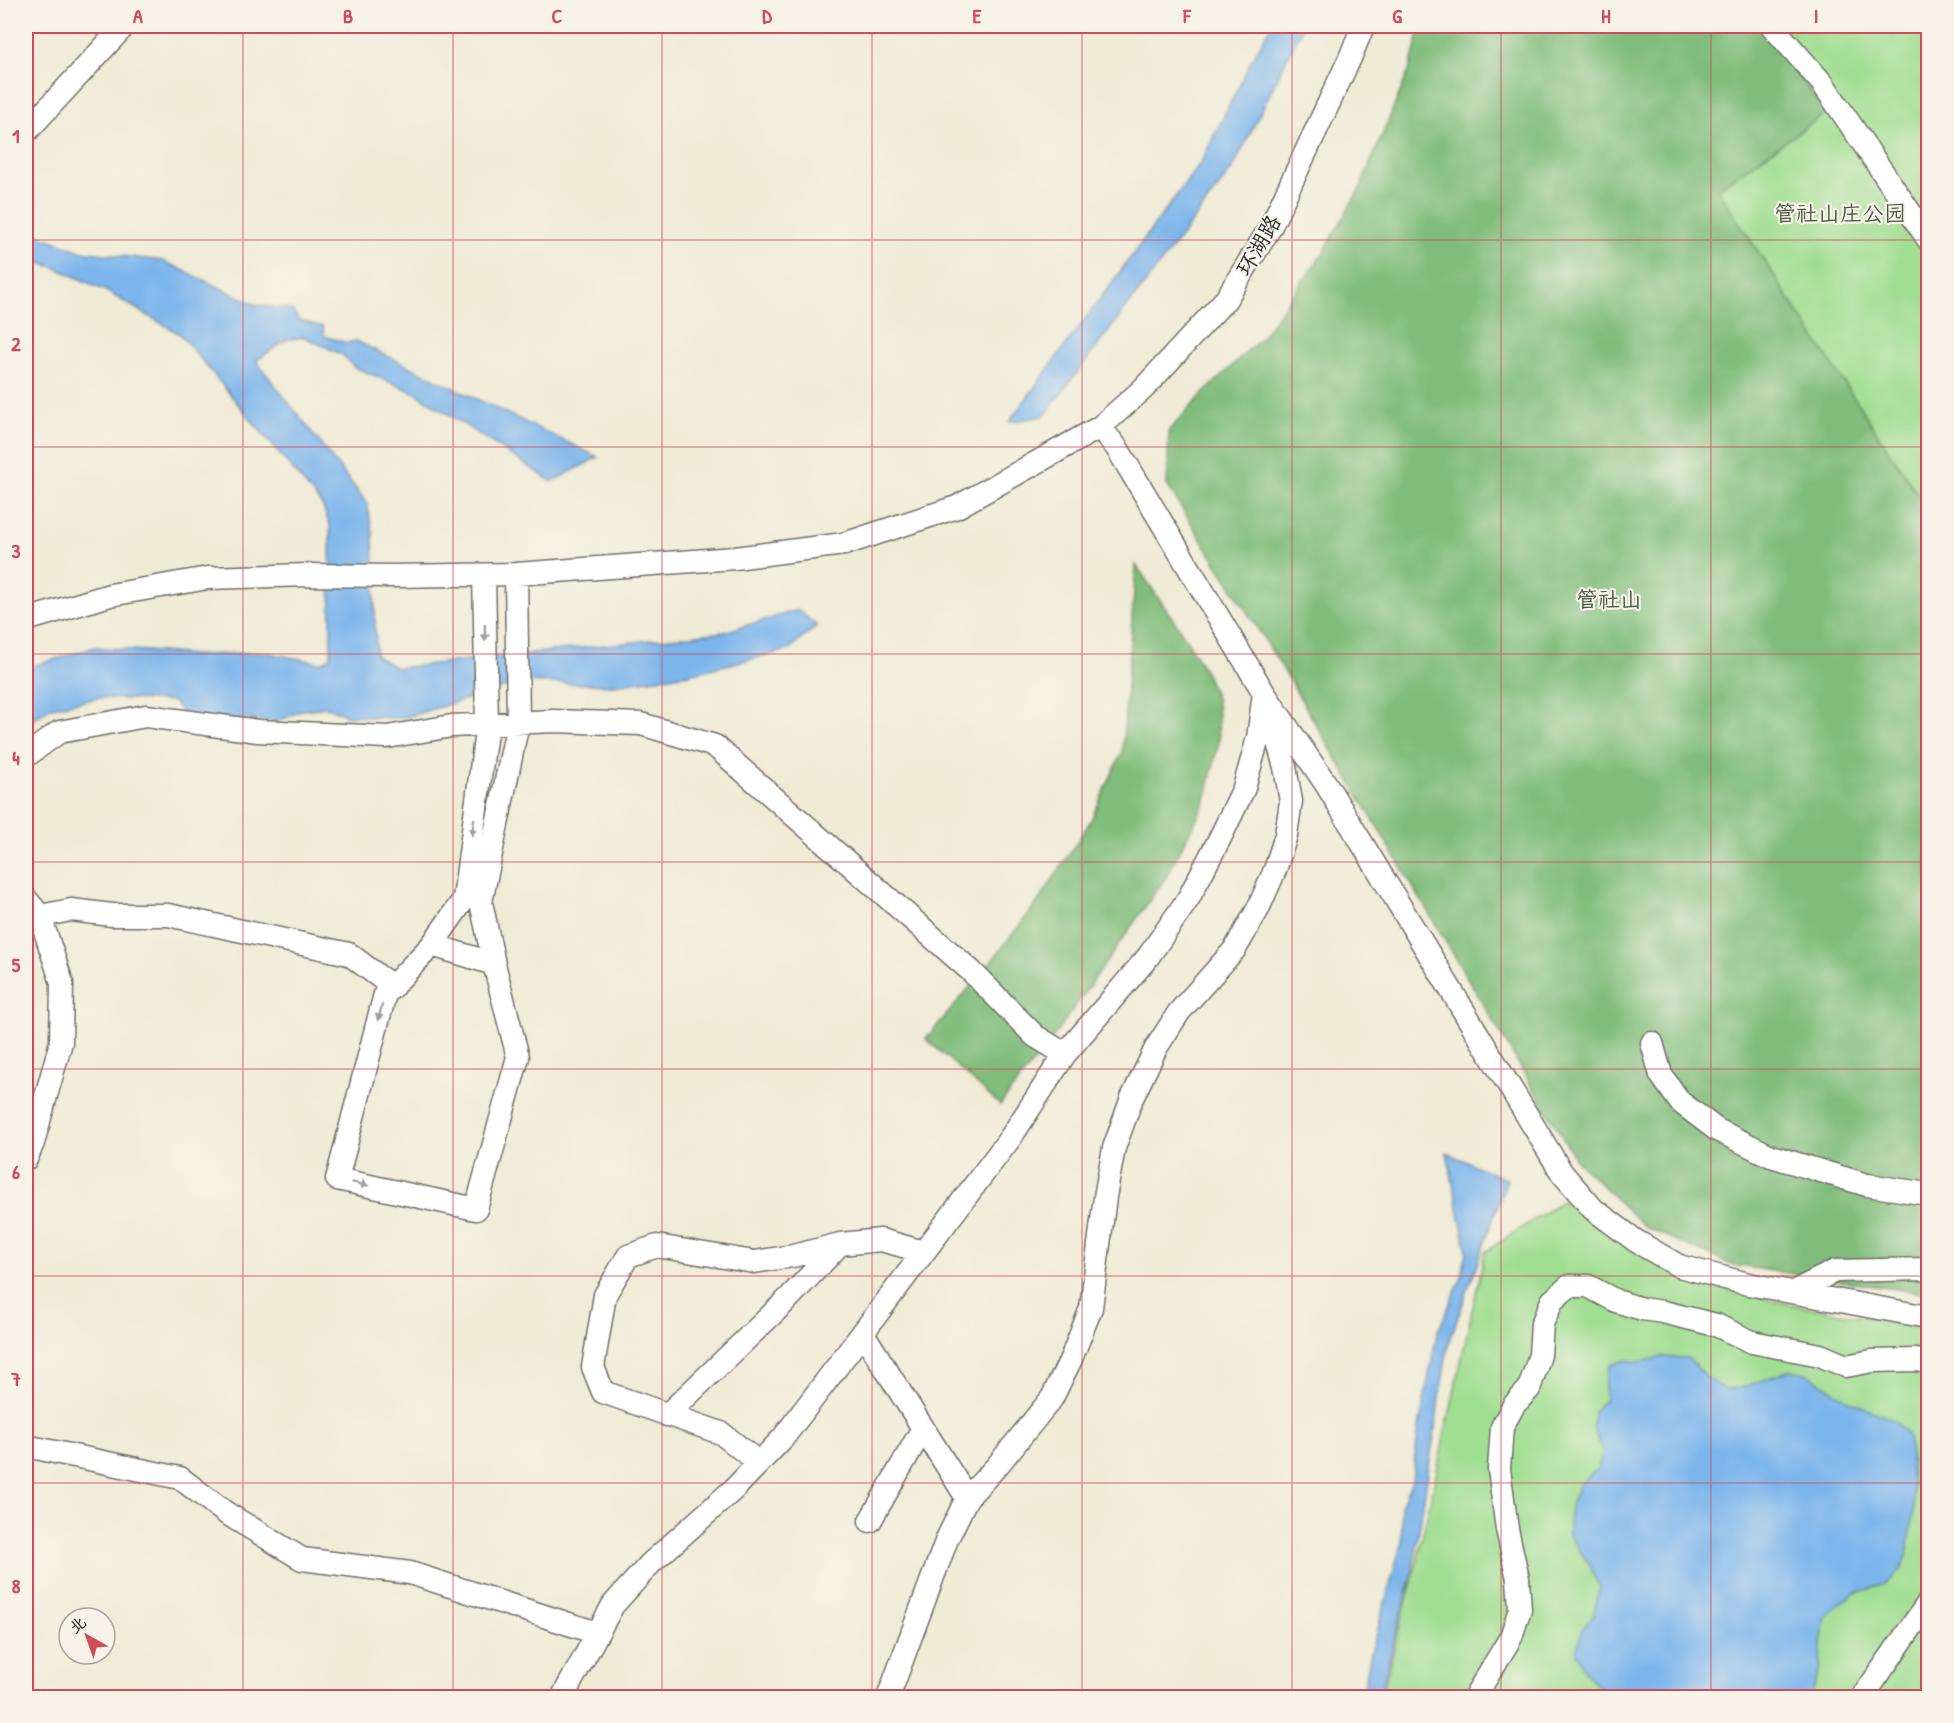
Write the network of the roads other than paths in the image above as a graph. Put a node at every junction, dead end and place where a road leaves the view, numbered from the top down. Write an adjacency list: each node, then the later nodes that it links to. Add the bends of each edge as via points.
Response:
1 (124, 26): 4 (street)
2 (1363, 26): 6 (street, 环湖路, via 1270,228 1226,299 1143,389)
3 (1772, 26): 5 (street, via 1823,84)
4 (26, 132)
5 (1929, 239)
6 (1100, 427): 7 (street, 环湖路, via 957,507 844,544 735,558); 10 (street, via 1117,448)
7 (516, 574): 8 (street, 环湖路); 11 (street)
8 (484, 575): 9 (street, 环湖路, via 208,578 110,595); 12 (street, one-way to 12)
9 (26, 620)
10 (1264, 693): 14 (street); 15 (street); 16 (street, via 1258,738)
11 (518, 723): 12 (street); 18 (street); 24 (street, via 641,724 715,746 971,971 1035,1036)
12 (487, 724): 13 (street, via 387,737 258,731 146,716 59,732); 18 (street, one-way to 18)
13 (26, 756)
14 (1285, 767): 15 (street, via 1305,770); 16 (street, via 1263,774); 38 (street, via 1291,801 1286,835 1258,909 1235,949 1179,1012 1132,1098 1114,1148 1091,1308 1071,1359 1052,1398)
15 (1326, 784): 30 (street, via 1562,1173 1593,1209 1636,1242 1679,1266)
16 (1244, 788): 24 (street, via 1188,899 1148,957)
17 (26, 899): 19 (street)
18 (472, 901): 20 (street); 21 (street)
19 (40, 916): 22 (street, via 71,910 168,915 349,954); 25 (street, via 62,983 61,1042)
20 (432, 945): 21 (street); 22 (street)
21 (494, 964): 22 (street, one-way to 21, via 385,994 337,1179 476,1209 518,1057)
22 (393, 987)
23 (1652, 1044): 26 (street, via 1661,1075 1680,1102 1717,1130 1771,1156 1867,1185)
24 (1065, 1054): 28 (street, via 1011,1137)
25 (26, 1159)
26 (1929, 1194)
27 (840, 1244): 28 (street, via 881,1240); 34 (street); 34 (street, via 754,1262 657,1246 628,1256 605,1295 593,1367 603,1392)
28 (924, 1252): 32 (street)
29 (1929, 1269): 30 (street, via 1835,1271)
30 (1792, 1292): 31 (street)
31 (1929, 1317)
32 (863, 1333): 35 (street); 37 (street, via 783,1438)
33 (1929, 1362): 44 (street, via 1872,1361 1846,1366 1820,1355 1752,1341 1716,1325 1616,1301 1588,1286 1569,1286 1552,1301 1542,1324 1540,1354 1529,1389 1502,1427 1499,1469 1520,1609 1511,1637)
34 (667, 1415): 37 (street, via 721,1433)
35 (923, 1428): 38 (street); 39 (street)
36 (26, 1446): 41 (street, via 180,1478 226,1513 302,1559 410,1573)
37 (759, 1463): 41 (street, via 651,1563 613,1605)
38 (967, 1498): 43 (street, via 947,1539)
39 (870, 1521)
40 (1929, 1603): 45 (street)
41 (597, 1633): 42 (street)
42 (562, 1698)
43 (888, 1698)
44 (1474, 1698)
45 (1862, 1698)

